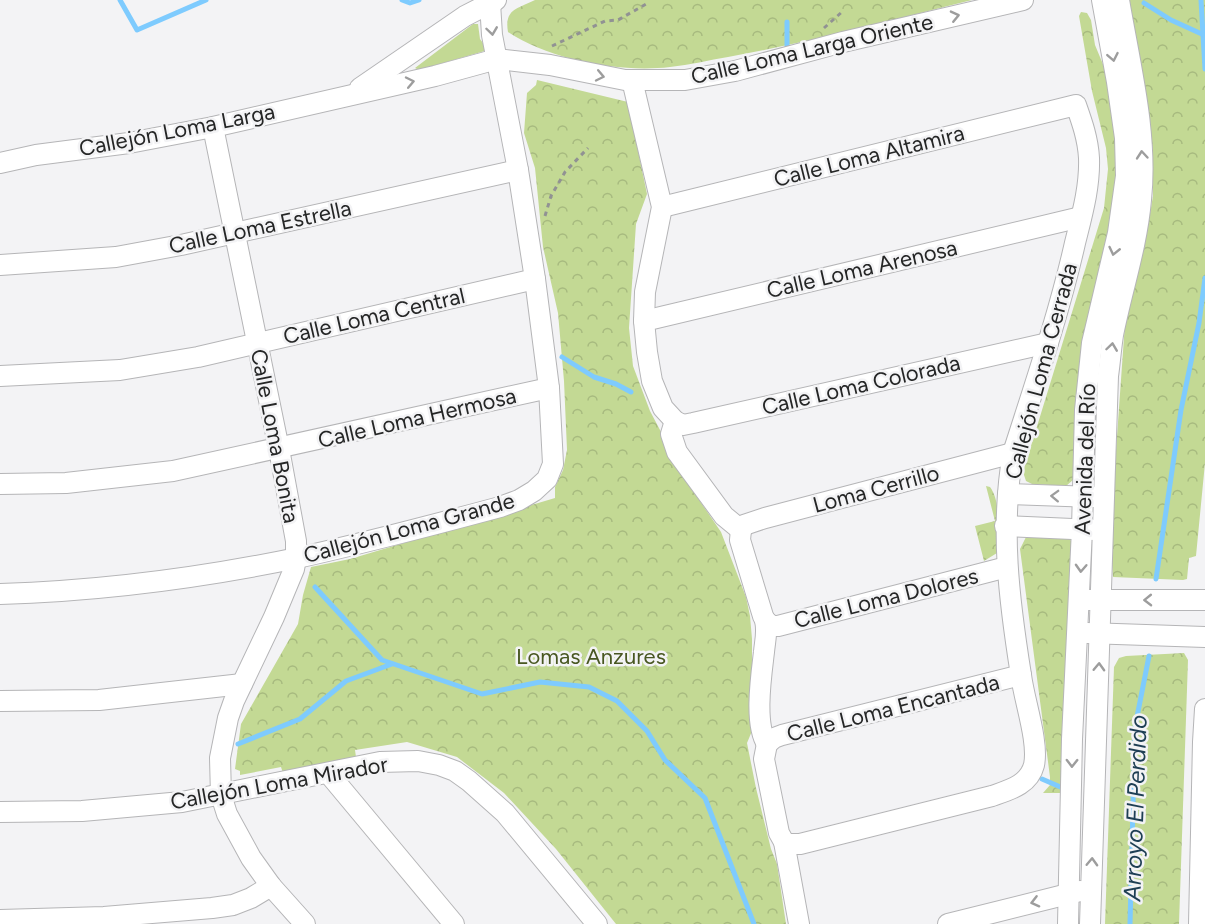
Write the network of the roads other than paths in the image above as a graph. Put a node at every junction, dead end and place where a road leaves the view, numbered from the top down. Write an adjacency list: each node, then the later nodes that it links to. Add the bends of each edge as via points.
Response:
1 (1023, 0): 6 (street, Calle Loma Larga Oriente, one-way to 1, via 685,80 735,71)
2 (1102, 0): 27 (street, Avenida del Río, one-way to 27, via 1124,127 1126,176 1118,233 1092,342 1085,410)
3 (1119, 0): 28 (street, Avenida del Río, one-way to 3, via 1113,335 1134,250 1143,172)
4 (493, 1): 5 (street, Callejón Loma Grande, one-way to 5, via 490,15); 7 (street)
5 (497, 59): 6 (street, Calle Loma Larga Oriente, one-way to 6); 7 (street, Calle Loma Larga Oriente, one-way to 5); 11 (street, Callejón Loma Grande)
6 (632, 80): 12 (street)
7 (352, 94): 9 (street, Callejón Loma Larga)
8 (1076, 105): 12 (street, Calle Loma Altamira); 13 (street, Callejón Loma Cerrada, via 1089,156 1089,182)
9 (213, 127): 10 (street, Callejón Loma Larga); 14 (street, Calle Loma Bonita)
10 (0, 163)
11 (518, 170): 14 (street, Calle Loma Estrella); 16 (street, Callejón Loma Grande)
12 (662, 207): 17 (street, via 647,282)
13 (1081, 217): 17 (street, Calle Loma Arenosa); 18 (street, Callejón Loma Cerrada)
14 (234, 233): 15 (street, Calle Loma Estrella, via 116,257); 19 (street, Calle Loma Bonita)
15 (0, 265)
16 (535, 279): 19 (street, Calle Loma Central); 21 (street, Callejón Loma Grande)
17 (644, 321): 22 (street, via 652,381 663,408)
18 (1048, 343): 22 (street, Calle Loma Colorada, via 693,423); 24 (street, Callejón Loma Cerrada)
19 (256, 344): 20 (street, Calle Loma Central, via 120,370); 23 (street, Calle Loma Bonita)
20 (0, 376)
21 (549, 388): 23 (street, Calle Loma Hermosa); 33 (street, Callejón Loma Grande, via 553,464 547,479 534,491 500,507)
22 (675, 421): 31 (street, via 671,434 677,452 724,516)
23 (279, 448): 25 (street, Calle Loma Hermosa, via 122,478); 33 (street, Calle Loma Bonita)
24 (1013, 453): 26 (street, Callejón Loma Cerrada); 31 (street, Loma Cerrillo, via 765,518 744,525)
25 (0, 483)
26 (1008, 494): 27 (street, one-way to 26); 29 (street, Callejón Loma Cerrada)
27 (1083, 497): 28 (street); 30 (street, Avenida del Río)
28 (1103, 497): 32 (street, Avenida del Río)
29 (1005, 526): 30 (street); 34 (street, Callejón Loma Cerrada)
30 (1082, 529): 32 (street); 36 (street, Avenida del Río, one-way to 36)
31 (741, 530): 39 (street, via 740,540)
32 (1102, 530): 37 (street, Avenida del Río)
33 (296, 558): 35 (street, Callejón Loma Grande, via 131,585); 44 (street, Calle Loma Bonita, via 274,617)
34 (1007, 567): 39 (street, Calle Loma Dolores, via 778,626); 43 (street, Callejón Loma Cerrada)
35 (0, 594)
36 (1079, 599): 37 (street); 40 (street, Avenida del Río)
37 (1107, 600): 38 (street, one-way to 37); 41 (street, Avenida del Río)
38 (1205, 600)
39 (767, 622): 48 (street, via 760,725)
40 (1078, 632): 41 (street); 55 (street, Avenida del Río, one-way to 55)
41 (1106, 634): 42 (street); 54 (street, Avenida del Río, one-way to 41)
42 (1205, 637)
43 (1021, 675): 48 (street, Calle Loma Encantada, via 782,735); 52 (street, Callejón Loma Cerrada, via 1034,748 1034,766 1027,780 992,796 800,844)
44 (242, 684): 45 (street, via 99,700); 50 (street, Calle Loma Bonita, via 223,740)
45 (0, 701)
46 (1205, 709): 47 (street)
47 (1204, 743): 63 (street)
48 (767, 744): 52 (street, via 764,759)
49 (329, 774): 50 (street, Callejón Loma Mirador); 59 (street); 60 (street, Callejón Loma Mirador, via 401,761 418,761 455,771 505,813)
50 (221, 795): 51 (street, Callejón Loma Mirador, via 113,808); 53 (street, Calle Loma Bonita, via 237,835)
51 (0, 812)
52 (784, 842): 61 (street)
53 (271, 886): 56 (street, via 251,898 212,908); 58 (street, Calle Loma Bonita)
54 (1092, 889): 55 (street); 57 (street, Avenida del Río)
55 (1069, 894): 57 (street, Avenida del Río); 62 (street, one-way to 62)
56 (0, 920)
57 (1079, 923)
58 (305, 924)
59 (454, 924)
60 (597, 924)
61 (799, 924)
62 (948, 924)
63 (1199, 924)

